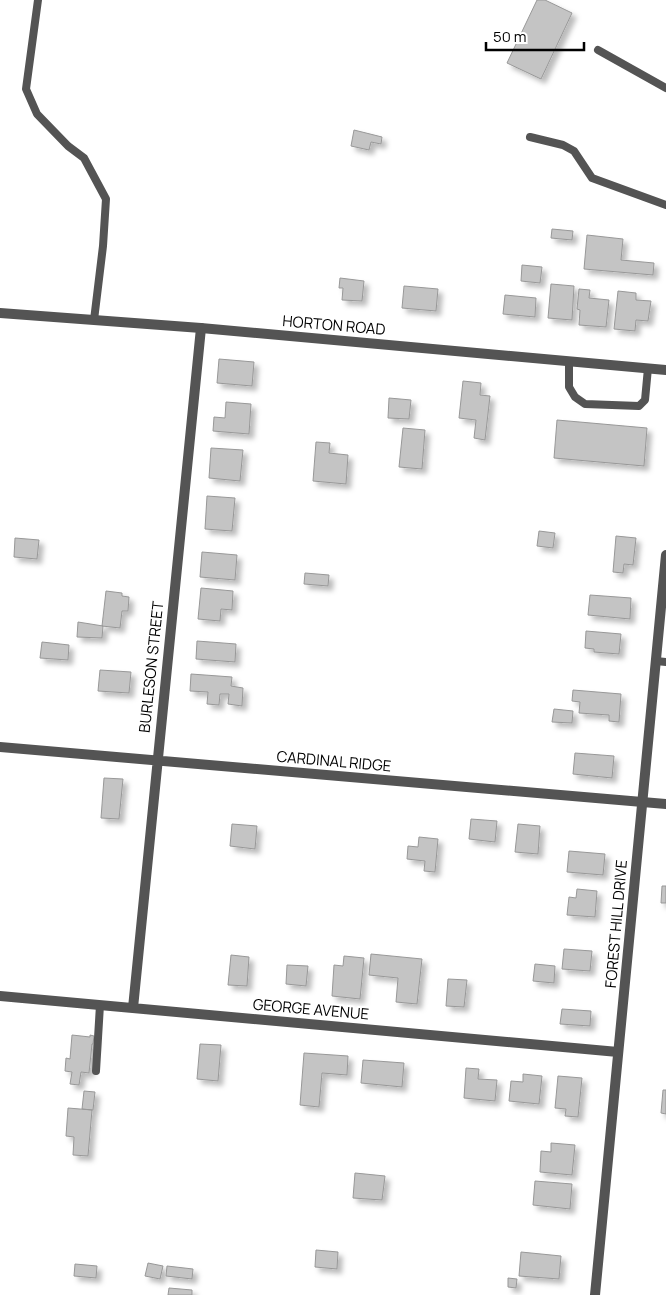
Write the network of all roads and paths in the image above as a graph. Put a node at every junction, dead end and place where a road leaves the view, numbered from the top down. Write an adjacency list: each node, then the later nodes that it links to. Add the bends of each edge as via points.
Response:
1 (38, 0): 7 (lane, via 26,89 37,114 84,158 106,199)
2 (598, 50): 3 (lane)
3 (666, 88)
4 (530, 137): 5 (lane, via 574,151 592,178)
5 (666, 204)
6 (0, 313): 7 (street, HORTON ROAD)
7 (94, 320): 8 (street, HORTON ROAD)
8 (201, 328): 9 (street, HORTON ROAD); 16 (street, BURLESON STREET)
9 (569, 361): 10 (street, HORTON ROAD); 10 (lane, via 569,387 575,398 585,404 639,406 644,400)
10 (648, 368): 11 (street, HORTON ROAD)
11 (666, 370)
12 (666, 555): 13 (street, FOREST HILL DRIVE)
13 (665, 578): 14 (street, FOREST HILL DRIVE)
14 (661, 662): 17 (street, FOREST HILL DRIVE)
15 (0, 748): 16 (street, CARDINAL RIDGE)
16 (157, 761): 17 (street, CARDINAL RIDGE); 21 (street, BURLESON STREET)
17 (642, 803): 18 (street, CARDINAL RIDGE); 22 (street, FOREST HILL DRIVE)
18 (666, 804)
19 (0, 996): 20 (street, GEORGE AVENUE)
20 (100, 1005): 21 (street, GEORGE AVENUE); 23 (lane)
21 (134, 1008): 22 (street, GEORGE AVENUE)
22 (618, 1052): 24 (street, FOREST HILL DRIVE)
23 (96, 1071)
24 (595, 1295)

